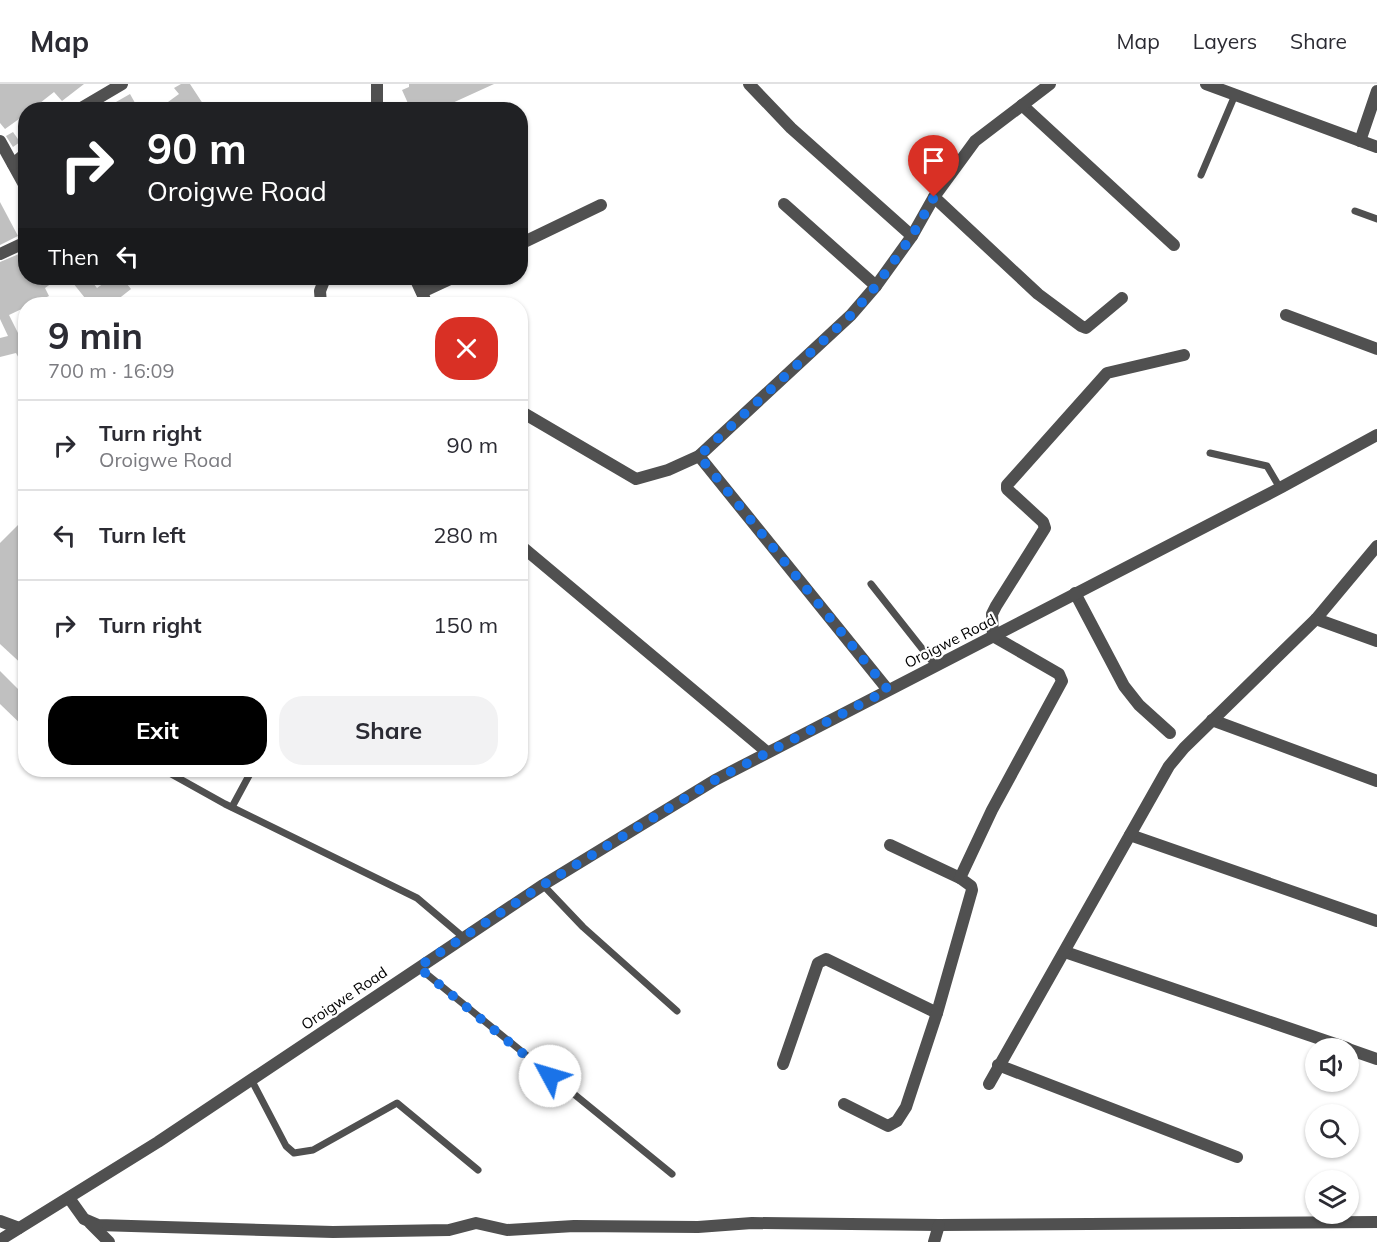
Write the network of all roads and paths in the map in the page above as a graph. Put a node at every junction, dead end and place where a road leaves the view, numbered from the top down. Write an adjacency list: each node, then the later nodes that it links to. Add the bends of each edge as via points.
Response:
1 (122, 84): 9 (street)
2 (377, 84): 10 (street)
3 (749, 84): 24 (street, via 791,128)
4 (1050, 84): 11 (street)
5 (1206, 84): 8 (street)
6 (1244, 84): 8 (street)
7 (1377, 91): 13 (street)
8 (1237, 96): 13 (street); 18 (lane)
9 (92, 102)
10 (377, 102)
11 (1022, 105): 19 (street, via 975,141); 26 (street)
12 (0, 141): 16 (street)
13 (1360, 141): 14 (street)
14 (1377, 147)
15 (18, 160): 16 (street)
16 (13, 164): 17 (street)
17 (18, 173)
18 (1201, 175)
19 (934, 197): 24 (street); 34 (street, via 1038,294 1081,326 1093,325)
20 (784, 204): 31 (street)
21 (601, 205): 25 (street)
22 (1355, 211): 23 (lane)
23 (1377, 219)
24 (912, 236): 31 (street)
25 (528, 240)
26 (1174, 245)
27 (18, 246): 28 (street)
28 (0, 254)
29 (418, 285): 32 (street)
30 (437, 285): 32 (street)
31 (876, 286): 41 (street, via 851,315)
32 (422, 292): 33 (street)
33 (424, 297)
34 (1122, 298)
35 (1286, 315): 36 (street)
36 (1377, 349)
37 (1184, 356): 48 (street, via 1107,373 1010,478 1007,489 1045,528 992,614)
38 (528, 416): 41 (street, via 636,479)
39 (1377, 435): 42 (street, Oroigwe Road)
40 (1210, 453): 42 (lane, via 1268,466)
41 (699, 456): 51 (street)
42 (1280, 488): 46 (street, Oroigwe Road)
43 (1377, 546): 47 (street)
44 (528, 551): 54 (street)
45 (872, 584): 50 (lane)
46 (1075, 593): 48 (street, Oroigwe Road); 53 (street, via 1124,686)
47 (1316, 619): 49 (street); 52 (street)
48 (993, 636): 50 (street, Oroigwe Road); 61 (street, via 1059,674 1062,681)
49 (1377, 641)
50 (935, 665): 51 (street, Oroigwe Road)
51 (888, 690): 54 (street, Oroigwe Road)
52 (1212, 720): 57 (street); 59 (street, via 1170,766)
53 (1170, 733)
54 (767, 752): 62 (street, Oroigwe Road)
55 (177, 777): 58 (lane)
56 (248, 777): 58 (lane)
57 (1377, 781)
58 (232, 807): 64 (lane, via 417,898)
59 (1130, 835): 63 (street); 65 (street)
60 (890, 845): 61 (street)
61 (960, 878): 68 (street, via 972,890)
62 (543, 885): 64 (street, Oroigwe Road); 67 (lane, via 583,927)
63 (1377, 921)
64 (463, 937): 66 (street, Oroigwe Road)
65 (1065, 952): 69 (street); 73 (street)
66 (418, 967): 74 (street, Oroigwe Road); 79 (lane)
67 (677, 1011)
68 (938, 1013): 72 (street, via 822,959); 76 (street, via 906,1107 897,1121 888,1126 881,1124)
69 (1316, 1038)
70 (1359, 1053): 71 (street)
71 (1377, 1059)
72 (783, 1064)
73 (998, 1065): 75 (street); 77 (street)
74 (251, 1079): 78 (lane, via 286,1146 294,1153 313,1149 397,1103); 80 (street, Oroigwe Road)
75 (989, 1084)
76 (843, 1104)
77 (1237, 1157)
78 (478, 1170)
79 (672, 1174)
80 (69, 1198): 83 (street); 85 (street, Oroigwe Road)
81 (0, 1221): 85 (street)
82 (1377, 1222): 84 (street)
83 (90, 1223): 86 (street, via 333,1232 449,1230 476,1223); 88 (street)
84 (939, 1225): 86 (street, via 752,1223); 90 (street)
85 (19, 1228): 87 (street, Oroigwe Road)
86 (497, 1229): 89 (street)
87 (0, 1240)
88 (109, 1242)
89 (507, 1242)
90 (934, 1242)

